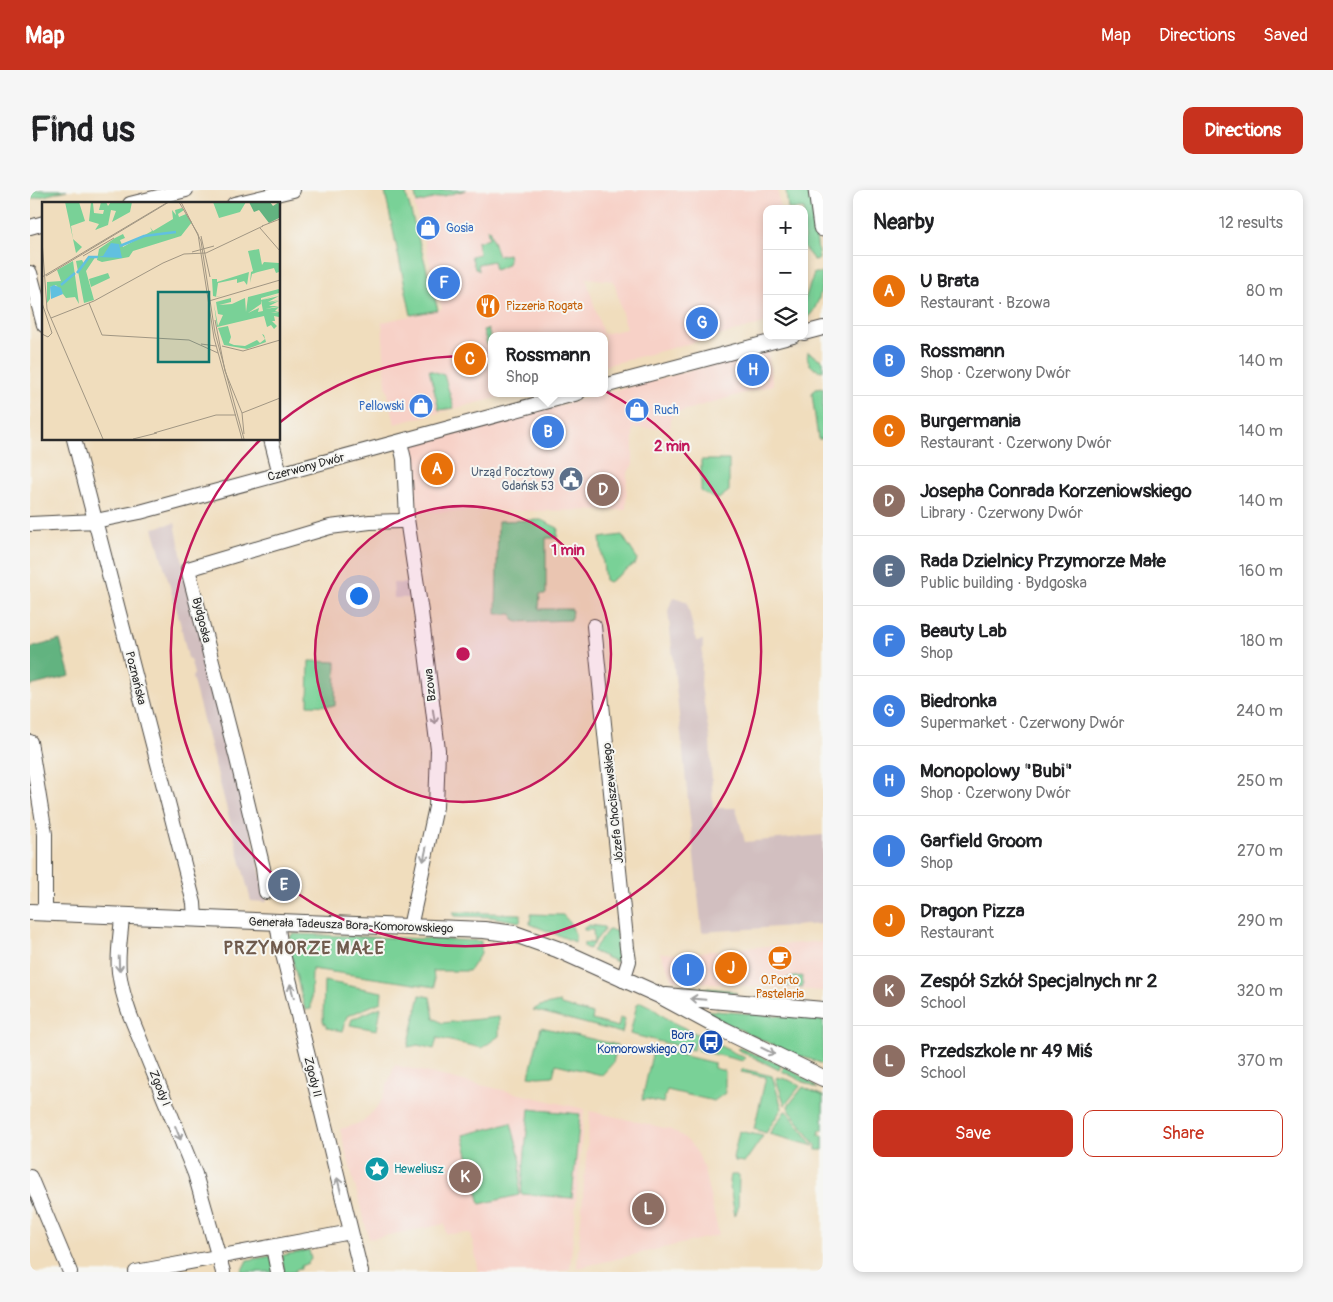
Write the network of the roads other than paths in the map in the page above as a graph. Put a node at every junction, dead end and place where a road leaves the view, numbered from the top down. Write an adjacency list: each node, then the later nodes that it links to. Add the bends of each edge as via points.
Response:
1 (186, 190): 4 (street)
2 (293, 190): 5 (street)
3 (818, 190): 6 (main road)
4 (138, 202)
5 (242, 202)
6 (823, 227)
7 (30, 273): 8 (street)
8 (42, 318)
9 (823, 328): 10 (street)
10 (808, 332)
11 (778, 340): 12 (street)
12 (608, 385)
13 (563, 397): 16 (street, Czerwony Dwór)
14 (74, 440): 19 (street, Poznańska)
15 (271, 440): 17 (street)
16 (400, 442): 17 (street, Czerwony Dwór); 18 (street, Bzowa)
17 (280, 474): 19 (street, Czerwony Dwór)
18 (408, 518): 23 (street, Bydgoska, via 330,527 188,569 239,768); 28 (street, Bzowa, one-way to 28, via 438,750 436,806)
19 (95, 521): 20 (street, Czerwony Dwór); 26 (street, Poznańska, via 192,893)
20 (30, 524)
21 (594, 626): 29 (street, Józefa Chociszewskiego, via 628,948 628,969)
22 (30, 742): 24 (street, via 46,834)
23 (266, 892)
24 (37, 912): 25 (street, Generała Tadeusza Bora-Komorowskiego)
25 (122, 916): 26 (street, Generała Tadeusza Bora-Komorowskiego); 36 (street, Zgody I, one-way to 36, via 119,950 122,992 195,1174)
26 (195, 918): 27 (street, Generała Tadeusza Bora-Komorowskiego)
27 (277, 922): 28 (street, Generała Tadeusza Bora-Komorowskiego); 34 (street, Zgody II, one-way to 27)
28 (410, 927): 29 (street, Generała Tadeusza Bora-Komorowskiego, via 515,934 557,948)
29 (623, 980): 30 (street, Generała Tadeusza Bora-Komorowskiego)
30 (659, 995): 31 (street, Generała Tadeusza Bora-Komorowskiego, one-way to 30); 32 (street, Generała Tadeusza Bora-Komorowskiego, one-way to 32)
31 (823, 1010)
32 (823, 1078)
33 (30, 1177): 37 (street)
34 (350, 1232): 35 (street); 41 (street, Zgody II)
35 (273, 1247): 36 (street); 40 (street)
36 (220, 1256): 38 (street); 39 (street, Zgody I)
37 (70, 1272)
38 (136, 1272)
39 (223, 1272)
40 (278, 1272)
41 (361, 1272)

